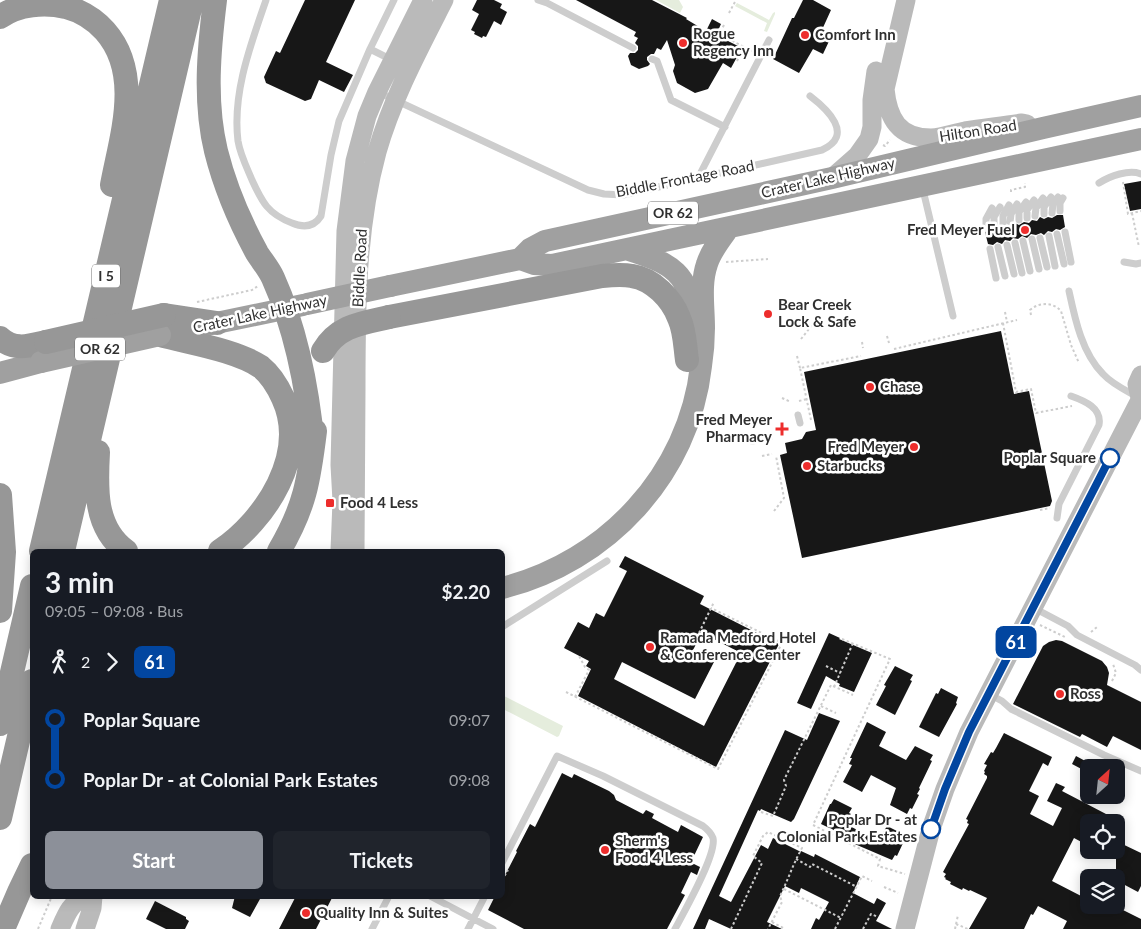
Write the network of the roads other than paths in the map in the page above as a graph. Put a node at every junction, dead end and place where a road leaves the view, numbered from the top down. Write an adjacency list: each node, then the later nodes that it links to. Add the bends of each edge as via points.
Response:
1 (171, 0): 65 (highway, I 5)
2 (192, 0): 75 (highway, I 5)
3 (215, 0): 66 (highway, via 209,96 216,149 230,197 258,254)
4 (266, 0): 14 (lane, via 249,49 240,91 238,142 262,201 283,220 297,226 308,226 321,216 339,121)
5 (394, 0): 14 (lane)
6 (423, 0): 16 (main road, Biddle Road)
7 (444, 0): 19 (main road, Biddle Road)
8 (538, 0): 13 (lane)
9 (894, 0): 26 (main road, via 874,82 869,139 857,156)
10 (906, 0): 22 (main road, Hilton Road, via 885,89 891,118 900,129 913,136 933,138 1022,123)
11 (0, 17): 65 (highway, via 18,8 38,4 71,9 100,26 111,38 120,58 127,105 103,235)
12 (769, 40): 21 (lane)
13 (632, 48)
14 (370, 49): 16 (lane)
15 (652, 59): 21 (lane, via 657,61 671,100)
16 (393, 60): 17 (main road, Biddle Road)
17 (377, 92): 19 (lane, Biddle Frontage Road); 90 (main road, Biddle Road, via 355,160 346,231)
18 (810, 96): 25 (lane, Biddle Frontage Road, via 834,119 836,137 830,146)
19 (395, 100): 25 (lane, Biddle Frontage Road, via 588,190 623,195); 91 (main road, Biddle Road, via 370,180 359,249)
20 (1141, 106): 22 (highway, Crater Lake Highway / OR 62)
21 (725, 127): 25 (lane)
22 (1043, 128): 26 (highway, Crater Lake Highway / OR 62)
23 (1141, 139): 28 (highway, Crater Lake Highway / OR 62)
24 (1141, 174): 27 (lane, via 1133,172 1110,177)
25 (698, 178)
26 (832, 178): 54 (highway, Crater Lake Highway / OR 62, via 545,241)
27 (1100, 183)
28 (922, 187): 43 (highway, Crater Lake Highway / OR 62); 67 (lane)
29 (1043, 198): 38 (lane, via 1036,208)
30 (1034, 200): 39 (lane)
31 (1026, 202): 40 (lane, via 1019,212)
32 (1017, 204): 33 (lane, via 1007,223 1003,216)
33 (1009, 205)
34 (1000, 207): 41 (lane, via 994,217)
35 (992, 208): 42 (lane)
36 (1056, 212): 37 (lane, via 1060,203 1057,197 1044,207)
37 (1044, 214)
38 (1036, 216)
39 (1027, 218)
40 (1019, 220)
41 (994, 226)
42 (986, 227)
43 (728, 229): 53 (highway, Crater Lake Highway / OR 62); 94 (highway, via 711,255 705,272 703,348 694,403 682,438 661,478 636,510 592,548 556,570)
44 (1061, 233): 56 (lane)
45 (1049, 236): 58 (lane)
46 (1040, 238): 59 (lane)
47 (1032, 240): 60 (lane)
48 (1024, 241): 61 (lane)
49 (1015, 243): 50 (lane, via 1018,273)
50 (1007, 245)
51 (998, 247): 62 (lane)
52 (990, 249): 63 (lane)
53 (628, 250): 54 (highway, Crater Lake Highway / OR 62, via 552,265); 72 (highway, via 670,266 686,285 692,316)
54 (520, 259): 66 (highway, Crater Lake Highway / OR 62, bridge)
55 (1124, 262): 57 (lane)
56 (1068, 263)
57 (1141, 263)
58 (1055, 266)
59 (1047, 267)
60 (1038, 269)
61 (1030, 271)
62 (1005, 276)
63 (996, 278)
64 (1070, 291): 77 (lane, via 1079,330 1092,359 1114,384)
65 (100, 299): 85 (highway, I 5)
66 (296, 306): 68 (highway, Crater Lake Highway / OR 62); 82 (highway, via 294,339)
67 (953, 316)
68 (218, 323): 69 (highway)
69 (162, 325): 71 (highway, bridge); 88 (highway, via 262,368 286,405 290,445 281,478 261,514)
70 (0, 338): 71 (highway, via 7,344)
71 (43, 352): 73 (highway)
72 (687, 360): 82 (highway, bridge, via 683,329 676,311 658,289 634,276 602,276 345,328 323,350 316,370 319,402); 93 (highway, via 681,396 668,432 646,473 625,499 573,543 535,562)
73 (0, 374)
74 (1141, 375): 77 (main road, via 1137,384)
75 (101, 395): 86 (highway, I 5); 87 (highway, via 96,483 98,505 111,536)
76 (1071, 396): 84 (lane, via 1097,410 1100,419 1059,504)
77 (1141, 398): 97 (main road)
78 (798, 414): 79 (lane)
79 (800, 423)
80 (769, 438): 81 (lane)
81 (752, 441)
82 (313, 447): 89 (highway, via 310,476 302,504)
83 (0, 495): 96 (highway, via 4,552)
84 (1057, 518)
85 (41, 549)
86 (64, 549)
87 (124, 549)
88 (223, 549)
89 (280, 549)
90 (340, 549)
91 (355, 549)
92 (607, 561): 98 (lane)
93 (505, 572)
94 (505, 587)
95 (30, 595): 102 (highway)
96 (0, 611)
97 (1037, 616): 99 (lane, via 1068,626 1077,635); 101 (main road)
98 (505, 625)
99 (1141, 670)
100 (30, 690): 104 (highway)
101 (989, 694): 103 (lane, via 1011,709); 120 (main road, via 945,789)
102 (0, 724)
103 (1141, 771)
104 (0, 818)
105 (505, 857): 119 (lane, via 557,756 620,784 710,832 713,838 711,856)
106 (30, 869): 113 (highway)
107 (79, 899): 114 (main road, via 70,907)
108 (93, 899): 115 (main road)
109 (387, 899): 116 (lane)
110 (436, 899): 112 (lane)
111 (484, 899): 112 (lane)
112 (474, 919): 117 (lane); 118 (lane)
113 (3, 929)
114 (60, 929)
115 (85, 929)
116 (372, 929)
117 (468, 929)
118 (493, 929)
119 (675, 929)
120 (906, 929)

